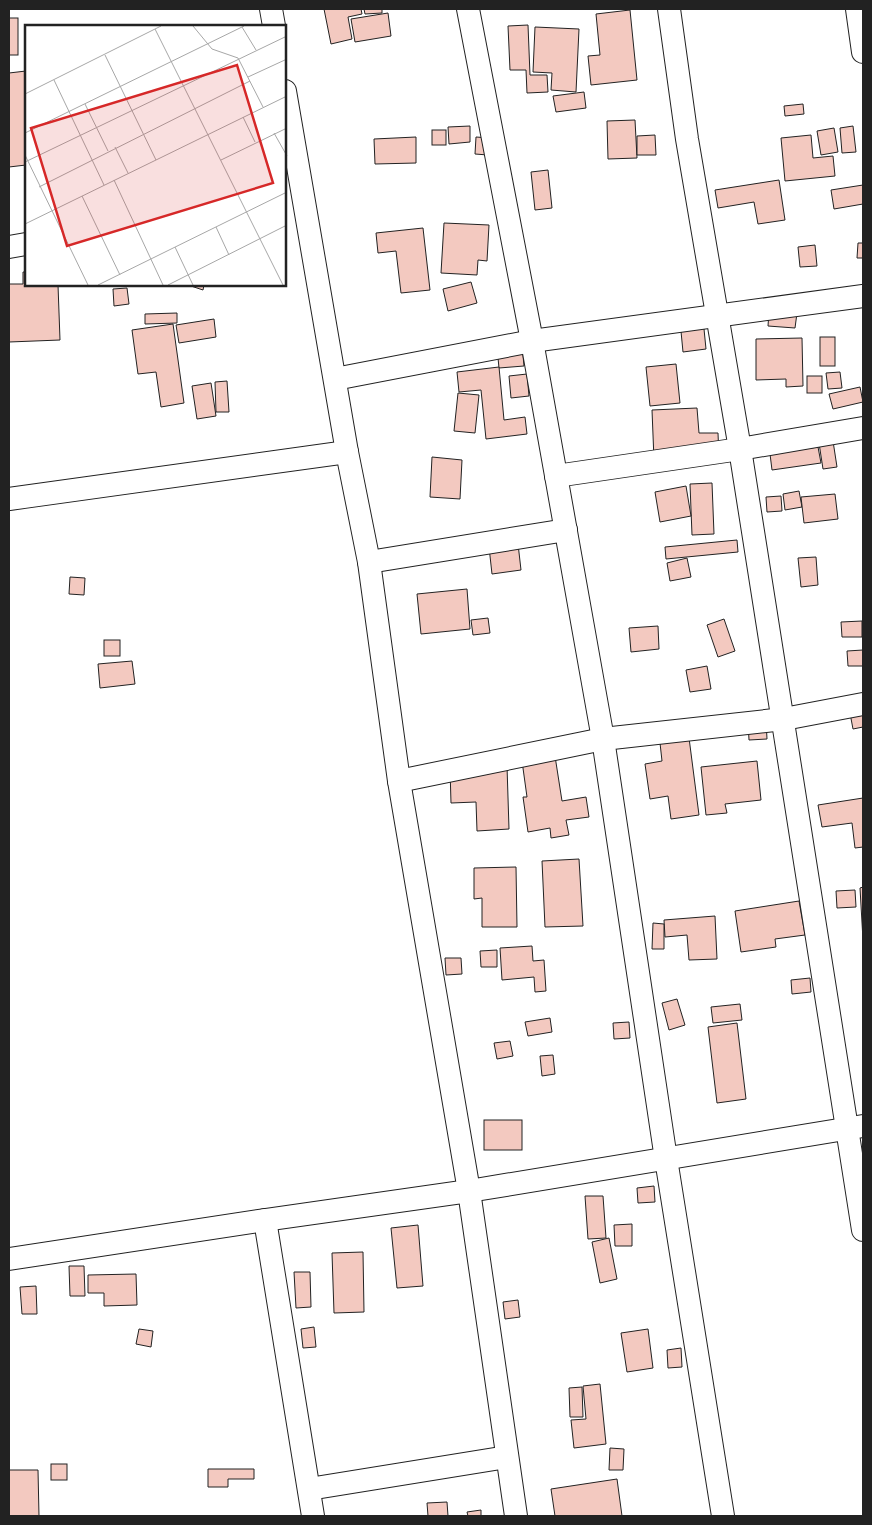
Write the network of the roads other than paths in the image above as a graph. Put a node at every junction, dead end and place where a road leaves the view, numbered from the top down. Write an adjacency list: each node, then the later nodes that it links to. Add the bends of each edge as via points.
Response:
1 (271, 9): 5 (street)
2 (468, 9): 13 (street)
3 (669, 9): 12 (street, via 687,138)
4 (856, 9): 6 (street)
5 (274, 25)
6 (863, 52)
7 (286, 104): 8 (street)
8 (294, 205): 14 (street)
9 (25, 244): 10 (street)
10 (9, 247)
11 (863, 296): 12 (street)
12 (719, 316): 13 (street); 16 (street)
13 (532, 341): 14 (street); 18 (street)
14 (335, 379): 17 (street)
15 (863, 428): 16 (street)
16 (740, 449): 18 (street); 23 (street)
17 (347, 452): 19 (street); 21 (street)
18 (556, 476): 20 (street)
19 (9, 499)
20 (566, 530): 21 (street); 24 (street)
21 (369, 562): 25 (street)
22 (863, 704): 23 (street)
23 (784, 718): 24 (street); 26 (street)
24 (603, 739): 25 (street); 27 (street)
25 (399, 781): 28 (street)
26 (855, 1128): 27 (street); 30 (street)
27 (666, 1160): 28 (street); 36 (street)
28 (469, 1191): 29 (street); 32 (street)
29 (264, 1220): 31 (street); 33 (street)
30 (863, 1230)
31 (9, 1259)
32 (507, 1457): 33 (street); 35 (street)
33 (309, 1489): 34 (street)
34 (313, 1516)
35 (516, 1516)
36 (724, 1516)

